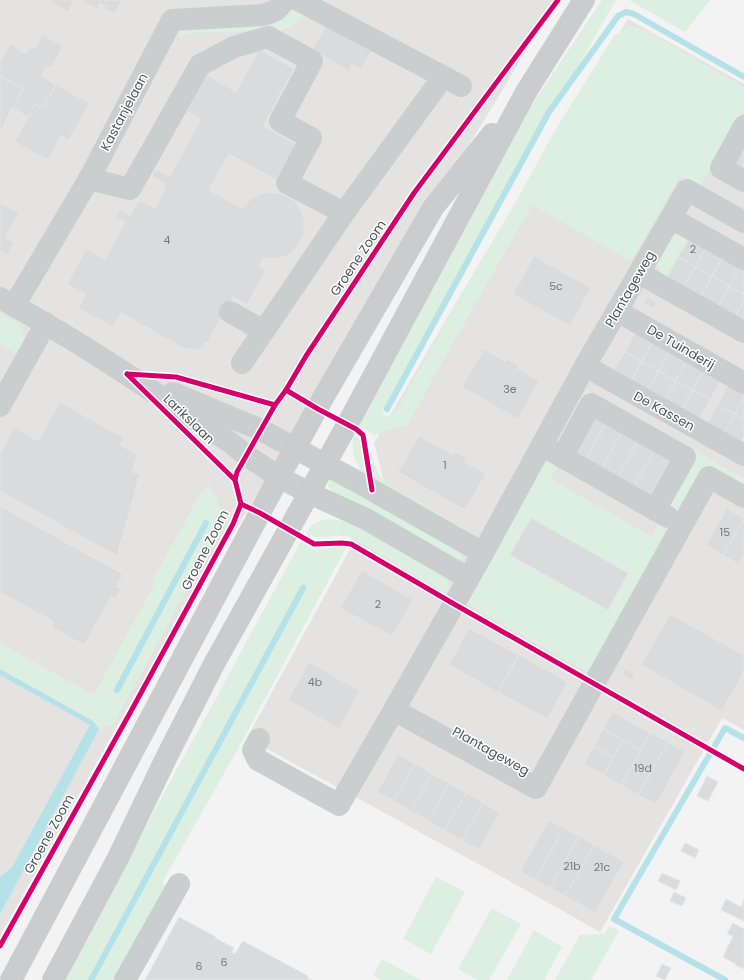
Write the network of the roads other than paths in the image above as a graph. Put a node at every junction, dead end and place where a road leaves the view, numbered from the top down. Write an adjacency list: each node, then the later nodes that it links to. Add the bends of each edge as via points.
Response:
1 (284, 0): 6 (street, Kastanjelaan, via 281,7 263,15 172,20)
2 (298, 0): 8 (street, via 452,82)
3 (584, 0): 4 (main road)
4 (526, 92): 25 (main road, via 433,208); 28 (main road)
5 (744, 126): 7 (street, via 720,168)
6 (88, 179): 8 (street, via 130,189 200,65 234,47 268,37 312,61 280,121 311,138 287,183); 13 (street, Kastanjelaan)
7 (744, 181)
8 (344, 213): 17 (street)
9 (671, 218): 10 (street, Plantageweg, via 687,190); 11 (street); 12 (street, Plantageweg)
10 (744, 221)
11 (744, 259)
12 (639, 273): 14 (street, Plantageweg); 18 (street)
13 (7, 302): 16 (street, Larikslaan)
14 (617, 311): 20 (street, Plantageweg); 22 (street, De Tuinderij)
15 (230, 312): 17 (street)
16 (46, 324): 21 (street, Larikslaan); 23 (street)
17 (264, 331): 19 (street)
18 (744, 332)
19 (242, 363)
20 (585, 366): 24 (street, Plantageweg); 26 (street, De Kassen)
21 (127, 374): 25 (street, Larikslaan, via 262,430); 29 (street, Larikslaan)
22 (744, 383)
23 (0, 406)
24 (542, 446): 27 (street); 34 (street, Plantageweg)
25 (295, 448): 28 (street, Larikslaan); 29 (main road)
26 (744, 455)
27 (562, 457): 32 (street); 32 (street, via 591,404 631,426 685,457)
28 (325, 465): 30 (main road); 34 (street)
29 (279, 477): 30 (street, Larikslaan); 39 (main road)
30 (309, 493): 35 (street, via 366,519); 40 (main road, via 214,664 118,860)
31 (744, 497): 33 (street, Plantageweg, via 709,478)
32 (655, 510): 33 (street)
33 (682, 525): 36 (street, Plantageweg, via 536,788)
34 (483, 553): 35 (street, Plantageweg)
35 (468, 578): 36 (street, Plantageweg)
36 (394, 710): 37 (street, Plantageweg, via 337,803 258,760 253,750)
37 (259, 739)
38 (179, 884): 41 (street)
39 (11, 980)
40 (53, 980)
41 (126, 980)

